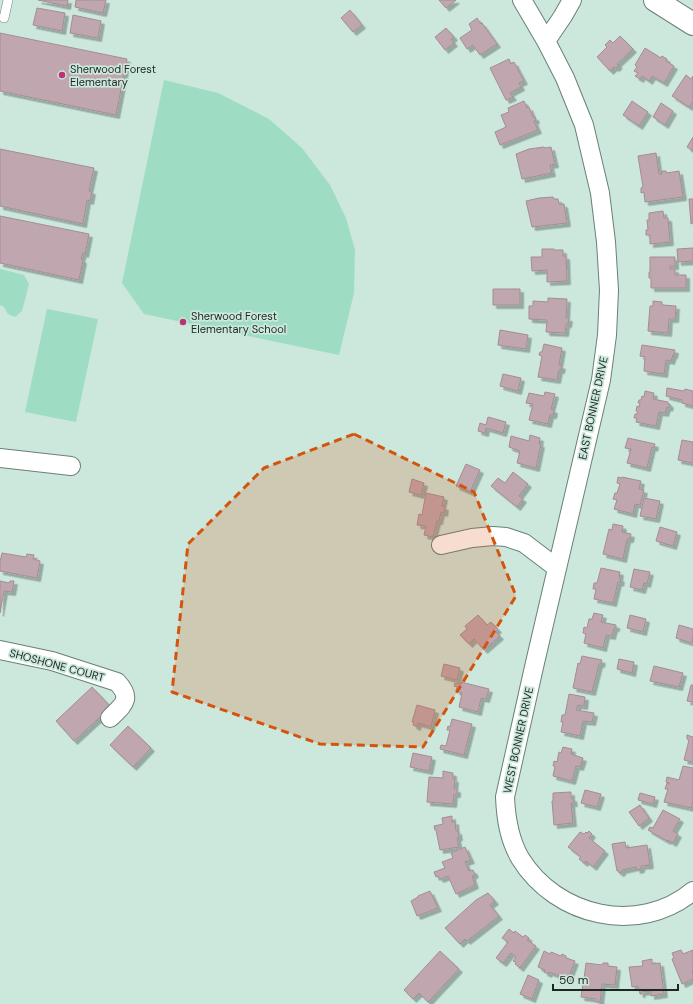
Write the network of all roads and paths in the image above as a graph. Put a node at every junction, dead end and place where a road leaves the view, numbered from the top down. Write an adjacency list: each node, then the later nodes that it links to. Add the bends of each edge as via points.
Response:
1 (8, 0): 5 (lane)
2 (522, 0): 7 (street, EAST BONNER DRIVE)
3 (572, 0): 7 (street)
4 (655, 0): 6 (street)
5 (4, 18)
6 (693, 24)
7 (546, 41): 11 (street, EAST BONNER DRIVE, via 565,78 584,125 600,193 609,290 607,336 601,380)
8 (0, 458): 9 (street)
9 (71, 466)
10 (441, 545): 11 (street, via 472,538 506,537 524,543)
11 (557, 568): 14 (street, WEST BONNER DRIVE, via 505,797 506,818 511,838 520,858 547,890 565,902 588,912 609,916 638,915 677,902)
12 (0, 650): 13 (street, SHOSHONE COURT, via 52,661 117,682 123,688 124,704)
13 (110, 718)
14 (693, 891)

